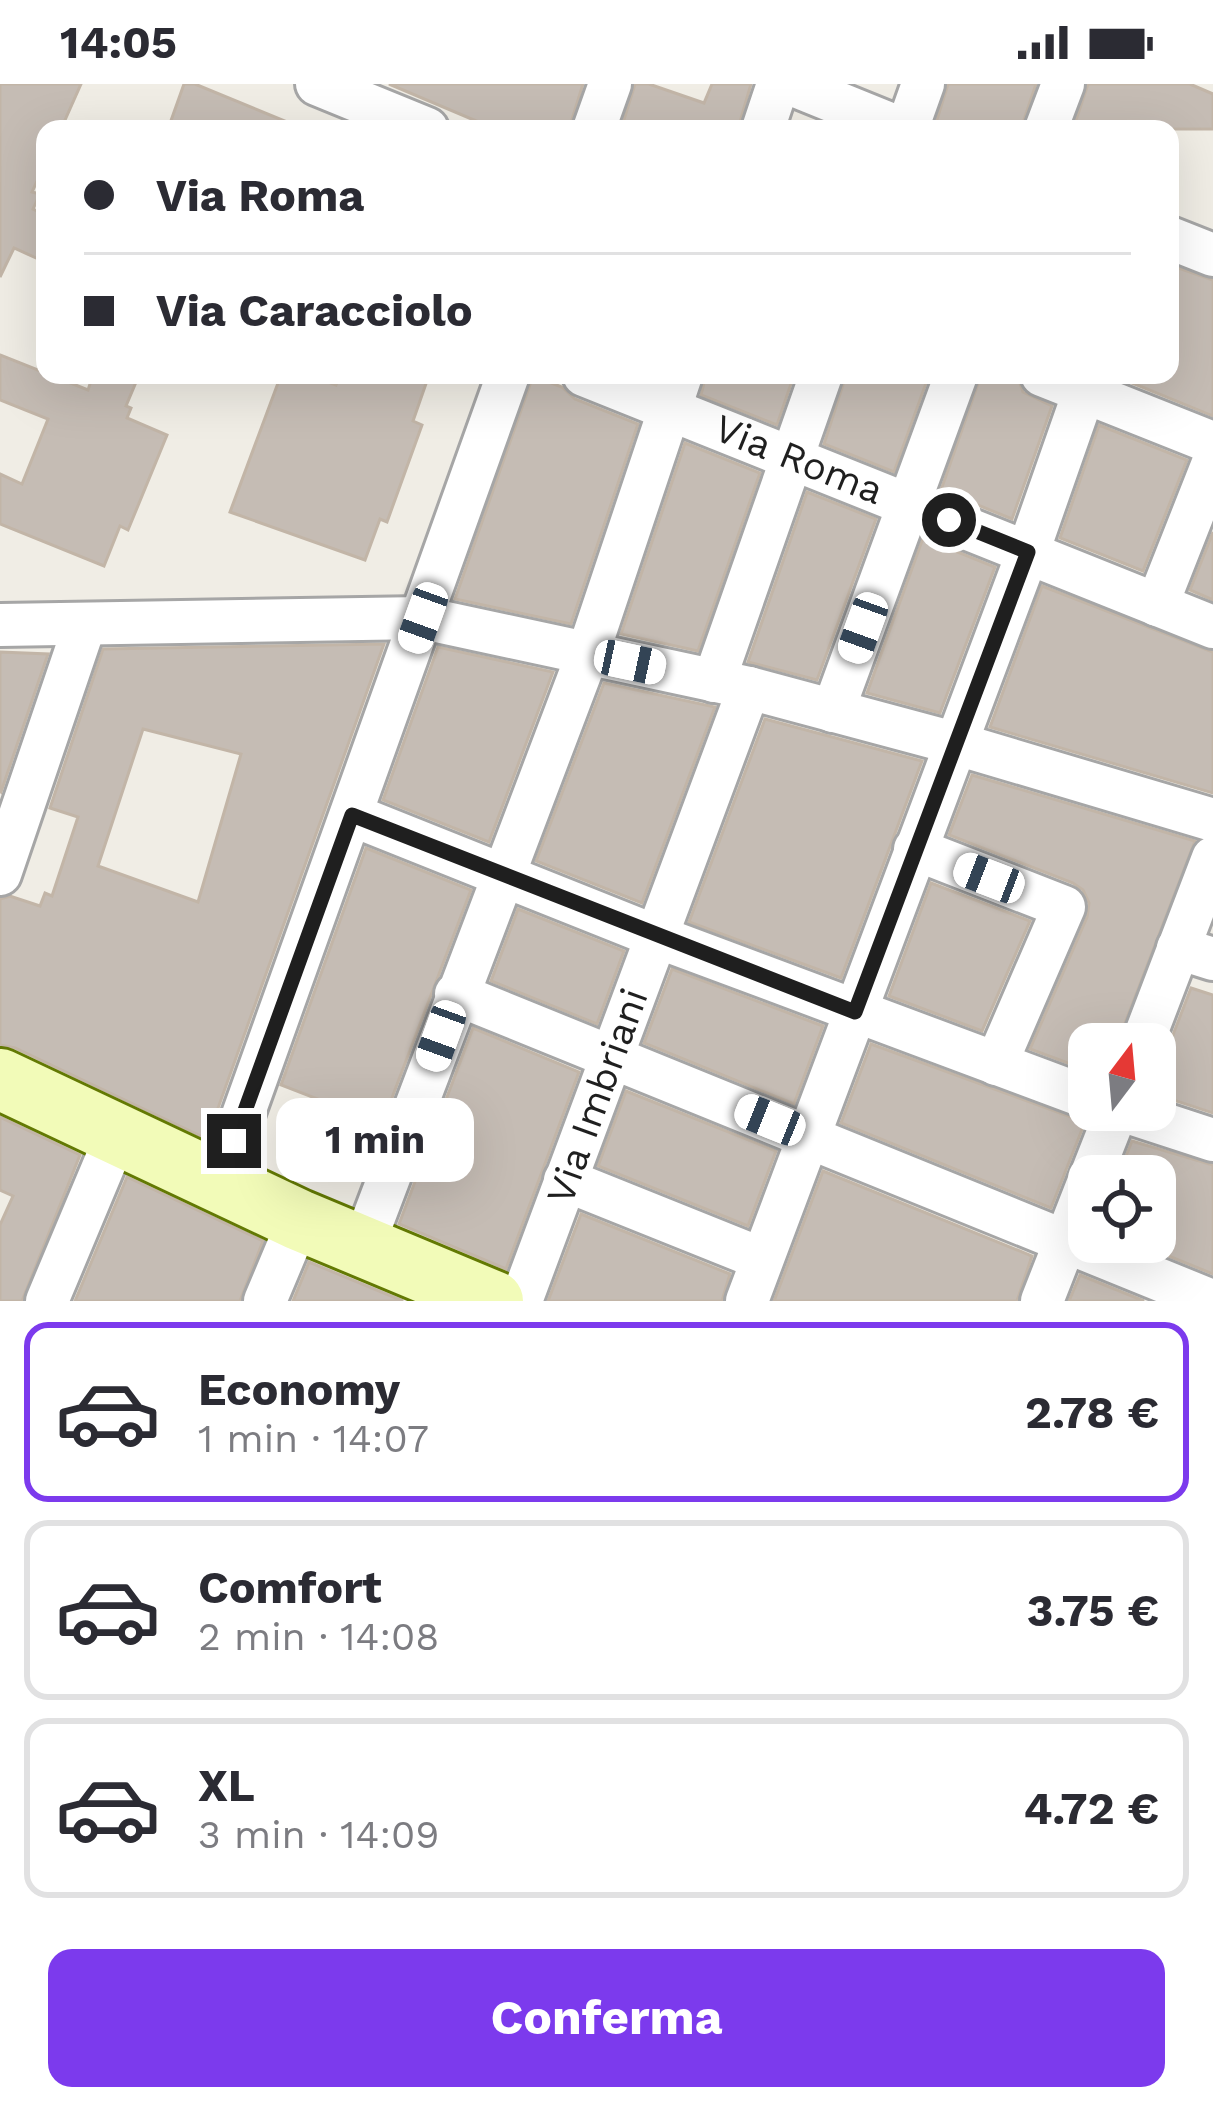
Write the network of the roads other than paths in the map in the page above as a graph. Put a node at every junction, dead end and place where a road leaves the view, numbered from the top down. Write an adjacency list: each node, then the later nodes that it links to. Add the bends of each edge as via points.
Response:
1 (317, 84): 7 (street)
2 (610, 84): 8 (street)
3 (778, 84): 9 (street)
4 (791, 84): 10 (street)
5 (923, 84): 11 (street)
6 (1063, 84): 12 (street)
7 (405, 120)
8 (597, 120)
9 (767, 120)
10 (881, 120)
11 (908, 120)
12 (1049, 120)
13 (1179, 242): 14 (street)
14 (1213, 255)
15 (505, 384): 28 (street)
16 (636, 384): 21 (street, Via Roma)
17 (818, 384): 23 (street, Via Imbriani)
18 (953, 384): 25 (street)
19 (1086, 384): 26 (street)
20 (1088, 384): 22 (street)
21 (676, 391): 23 (street, Via Roma); 32 (street)
22 (1213, 443)
23 (793, 456): 25 (street, Via Roma); 33 (street, Via Imbriani)
24 (1213, 464): 27 (street)
25 (909, 504): 26 (street, Via Roma); 34 (street)
26 (1028, 552): 27 (street, Via Roma); 35 (street)
27 (1157, 605): 31 (street, Via Roma)
28 (423, 618): 29 (street); 32 (street); 36 (street)
29 (85, 624): 30 (street); 40 (street)
30 (0, 626)
31 (1213, 627)
32 (588, 653): 33 (street); 41 (street)
33 (731, 684): 34 (street); 42 (street, Via Imbriani)
34 (833, 711): 35 (street)
35 (954, 742): 37 (street); 38 (street)
36 (352, 815): 41 (street); 56 (street)
37 (1213, 820)
38 (915, 849): 45 (street); 48 (street, via 1064,907)
39 (1213, 858): 43 (street)
40 (0, 874)
41 (502, 874): 42 (street); 44 (street)
42 (655, 936): 45 (street); 47 (street, Via Imbriani)
43 (1196, 953): 46 (street)
44 (456, 994): 47 (street); 60 (street)
45 (855, 1012): 48 (street); 53 (street)
46 (1154, 1023)
47 (611, 1056): 53 (street); 55 (street, Via Imbriani)
48 (996, 1064): 50 (street)
49 (0, 1079): 52 (street)
50 (1068, 1091)
51 (1176, 1128): 54 (street)
52 (117, 1134): 56 (street); 62 (street)
53 (809, 1135): 59 (street); 61 (street)
54 (1213, 1140)
55 (566, 1180): 61 (street); 65 (street, Via Imbriani)
56 (219, 1182): 57 (street)
57 (299, 1220): 60 (street); 63 (street)
58 (1068, 1235): 59 (street)
59 (1066, 1240): 67 (street); 68 (street)
60 (363, 1246): 64 (street)
61 (762, 1259): 66 (street)
62 (47, 1301)
63 (265, 1301)
64 (493, 1301)
65 (521, 1301)
66 (747, 1301)
67 (1042, 1301)
68 (1212, 1301)

